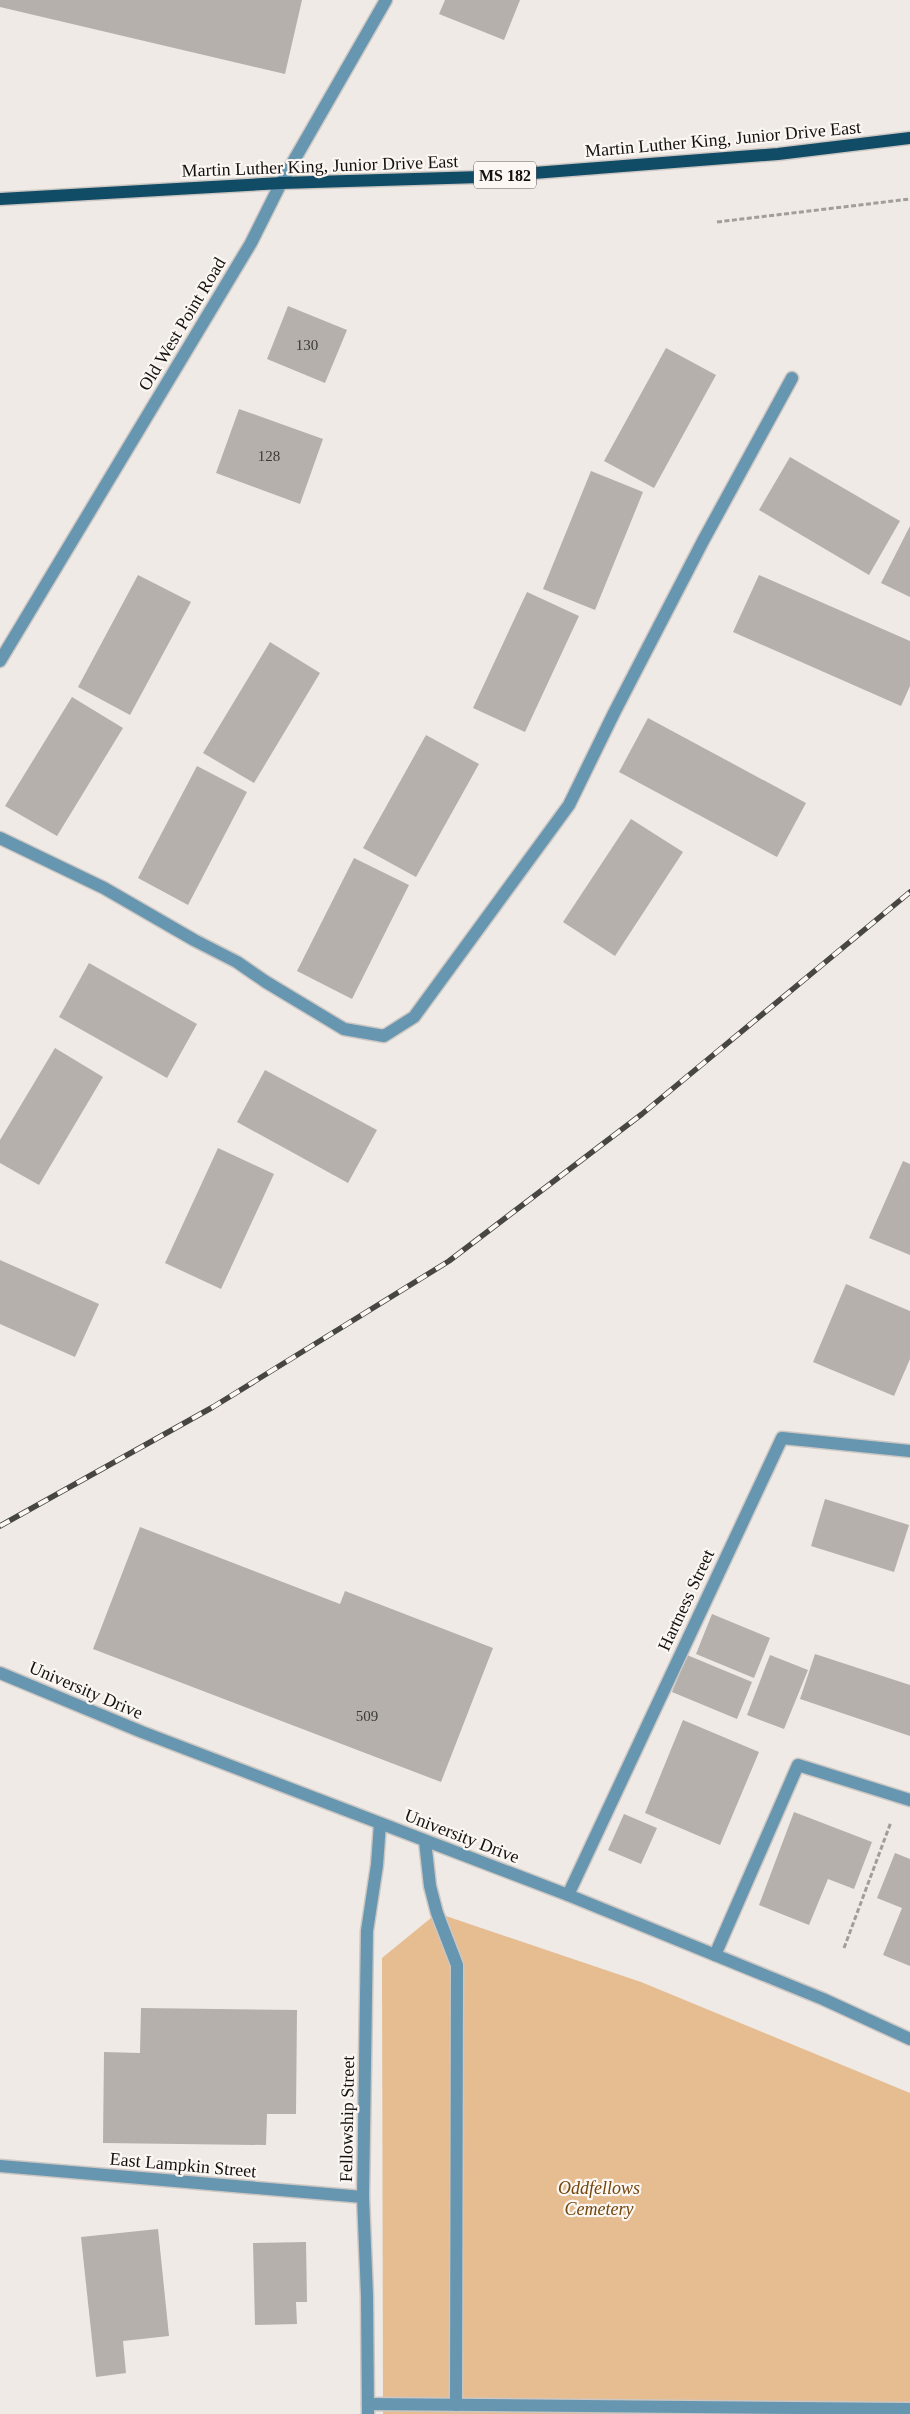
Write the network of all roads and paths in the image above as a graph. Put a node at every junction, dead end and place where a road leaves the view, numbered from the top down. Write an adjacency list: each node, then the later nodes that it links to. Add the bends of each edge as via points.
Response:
1 (386, 0): 3 (street, Old West Point Road)
2 (910, 138): 3 (main road, Martin Luther King, Junior Drive East / MS 182, via 778,154 481,177)
3 (280, 183): 4 (main road, Martin Luther King, Junior Drive East / MS 182); 8 (street, Old West Point Road, via 251,243)
4 (0, 199)
5 (910, 199): 6 (path)
6 (718, 222)
7 (792, 378): 9 (street, via 614,713 569,805 414,1017 384,1036 344,1029 237,962 104,888)
8 (0, 661)
9 (0, 838)
10 (910, 1451): 15 (street, Hartness Street, via 782,1438)
11 (0, 1673): 13 (street, University Drive)
12 (905, 1799): 16 (path); 17 (street, via 798,1765)
13 (380, 1824): 14 (street, University Drive); 20 (street, Fellowship Street, via 367,1930)
14 (425, 1841): 15 (street, University Drive); 21 (street, via 430,1886 457,1965)
15 (568, 1895): 17 (street, University Drive)
16 (844, 1948)
17 (715, 1955): 18 (street, University Drive)
18 (910, 2039)
19 (0, 2166): 20 (street, East Lampkin Street)
20 (363, 2197): 22 (street, Fellowship Street)
21 (456, 2405): 22 (street); 24 (street)
22 (368, 2409)
23 (910, 2409): 24 (street)
24 (730, 2411)

